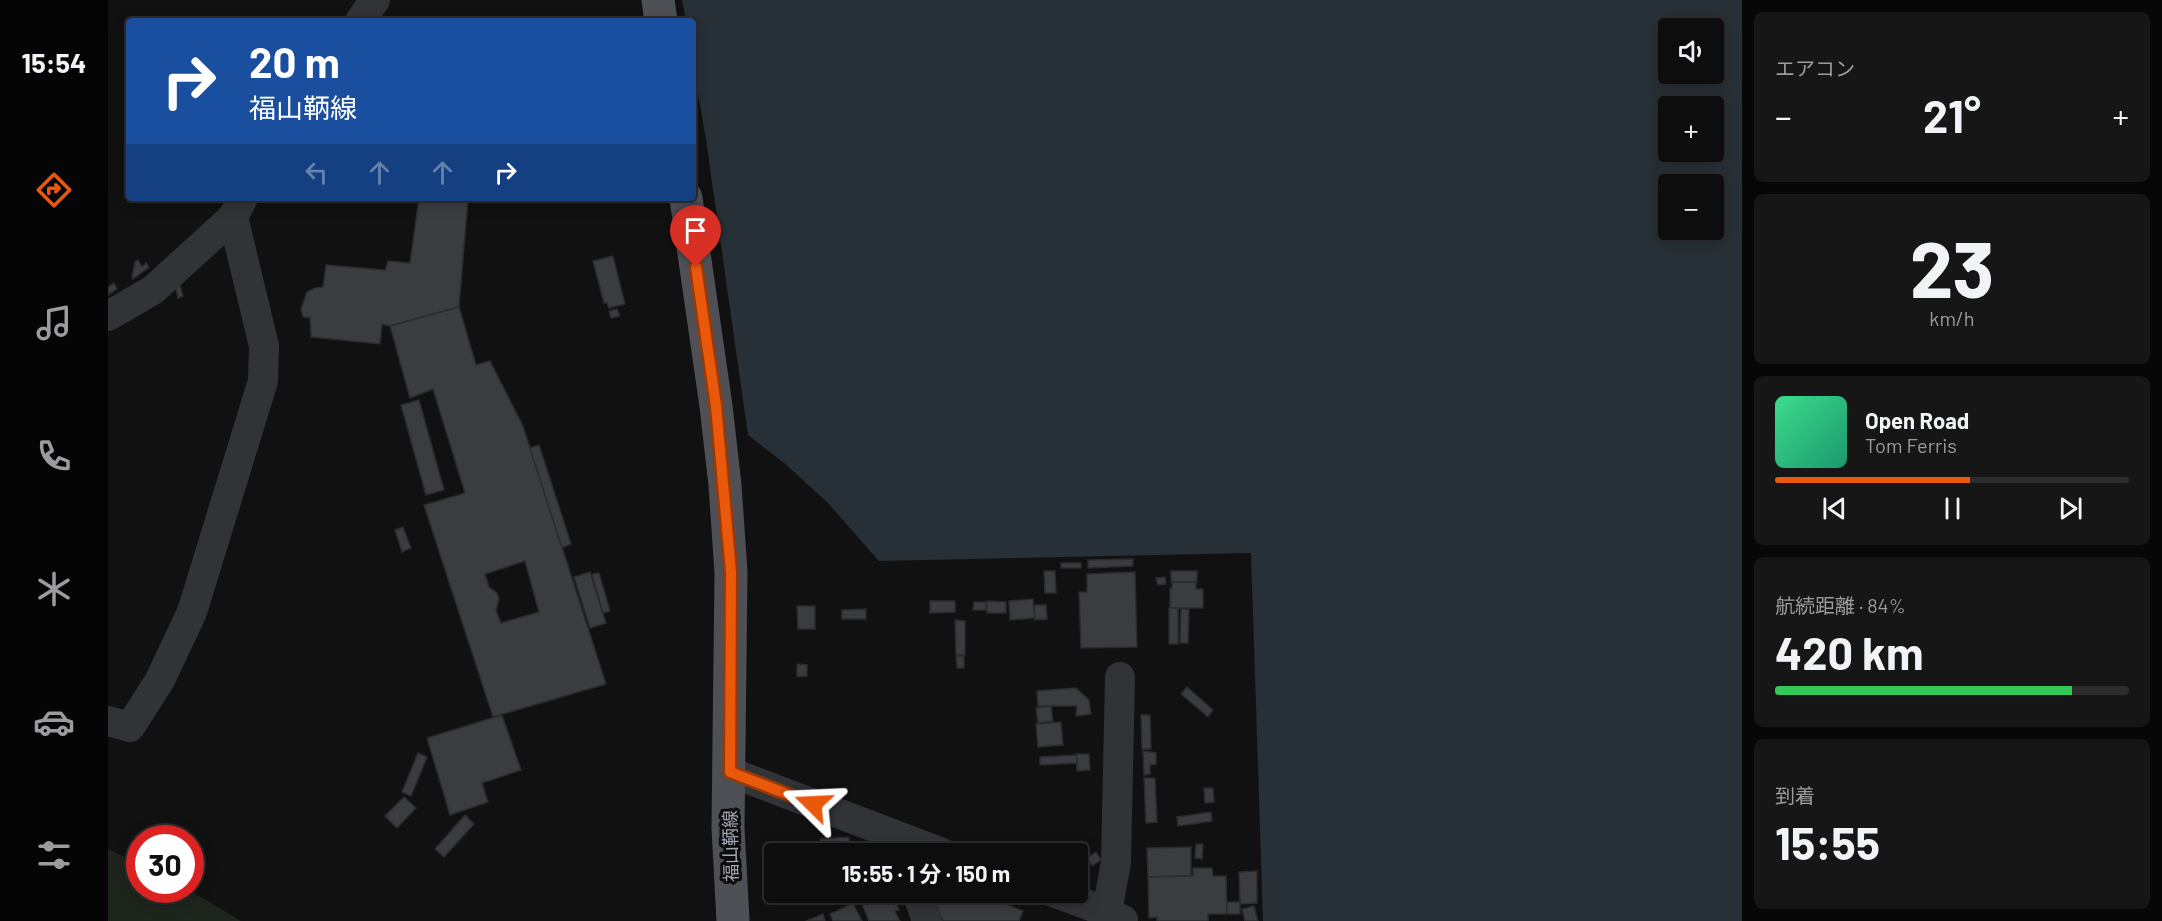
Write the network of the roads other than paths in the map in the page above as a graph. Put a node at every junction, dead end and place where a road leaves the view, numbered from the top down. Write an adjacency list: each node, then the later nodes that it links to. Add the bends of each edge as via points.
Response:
1 (375, 0): 3 (street)
2 (658, 0): 4 (main road)
3 (362, 18)
4 (661, 18)
5 (686, 201): 10 (main road, 福山鞆線, via 716,406 731,572)
6 (238, 208): 7 (street, via 153,290); 9 (street, via 264,346 263,381 192,612 160,680 130,727)
7 (108, 316)
8 (1120, 677): 14 (street)
9 (108, 721)
10 (730, 772): 11 (street); 15 (main road, 福山鞆線, via 728,828)
11 (895, 843)
12 (921, 903): 16 (street)
13 (1082, 903): 14 (street)
14 (1116, 916)
15 (733, 921)
16 (927, 921)

